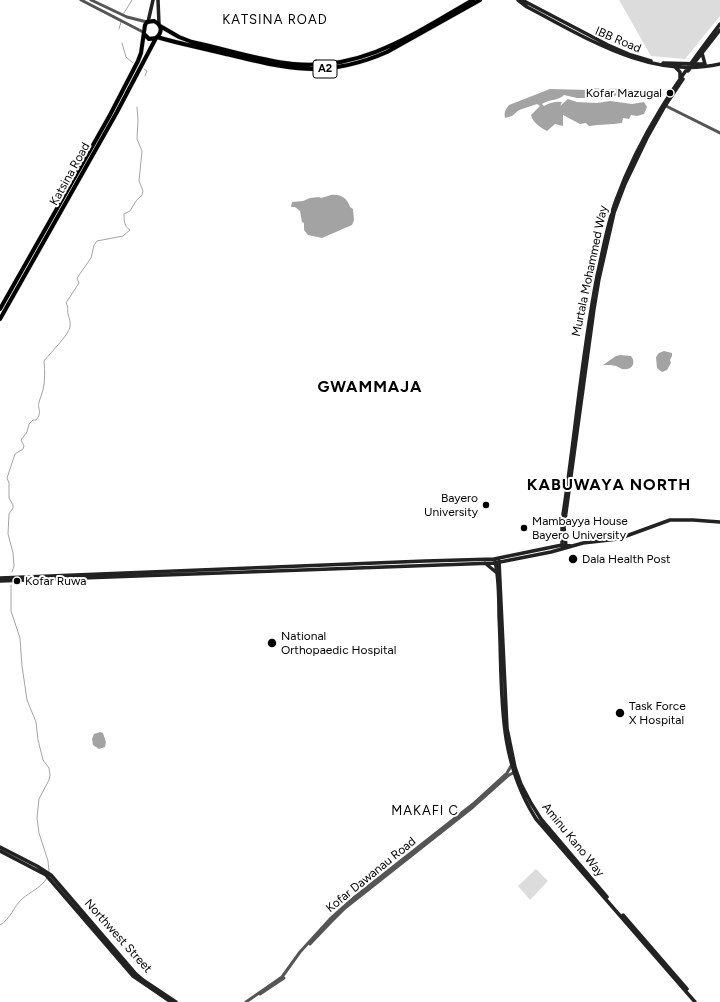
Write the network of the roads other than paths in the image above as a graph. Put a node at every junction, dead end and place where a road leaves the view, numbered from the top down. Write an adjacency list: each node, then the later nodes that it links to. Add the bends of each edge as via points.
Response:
1 (81, 0): 13 (street)
2 (91, 0): 9 (street, via 127,17)
3 (153, 0): 9 (main road)
4 (158, 0): 11 (main road)
5 (473, 0): 11 (highway, A2, via 378,52 347,61 319,65 278,62 192,42)
6 (480, 0): 14 (highway, A2, via 374,58 324,69 283,67)
7 (518, 0): 19 (main road, IBB Road, via 613,51 641,61)
8 (522, 0): 18 (main road, IBB Road, via 631,55 660,63)
9 (147, 22): 11 (highway, A2, via 154,21); 13 (highway, via 143,27)
10 (720, 24): 18 (main road, Murtala Mohammed Way)
11 (160, 25): 14 (highway, via 161,33)
12 (720, 30): 15 (main road, Murtala Mohammed Way)
13 (143, 33): 14 (highway, A2, via 149,38); 23 (highway, Katsina Road, via 141,53 135,68)
14 (157, 38): 24 (highway, Katsina Road)
15 (702, 53): 17 (main road); 18 (main road, Murtala Mohammed Way)
16 (720, 63): 17 (main road, IBB Road); 18 (main road, IBB Road)
17 (705, 64): 18 (main road, IBB Road)
18 (691, 66): 19 (main road, IBB Road); 20 (main road, Murtala Mohammed Way); 21 (main road, Murtala Mohammed Way)
19 (675, 67): 20 (main road, via 680,72)
20 (680, 79): 21 (main road, Murtala Mohammed Way)
21 (663, 105): 22 (street); 26 (main road, Murtala Mohammed Way, via 640,143 613,208 608,227 585,344); 28 (main road, Murtala Mohammed Way, via 614,213 599,279 564,527)
22 (720, 133)
23 (0, 309)
24 (0, 319)
25 (720, 522): 28 (main road, via 670,520 618,539)
26 (562, 536): 27 (main road); 28 (main road, Murtala Mohammed Way)
27 (554, 547): 28 (main road); 29 (main road)
28 (564, 547): 30 (main road)
29 (499, 560): 30 (main road); 31 (main road); 34 (main road, Aminu Kano Way)
30 (506, 560): 34 (main road)
31 (494, 561): 32 (main road); 33 (main road); 35 (main road, Aminu Kano Way)
32 (485, 563): 33 (main road); 35 (main road)
33 (408, 564): 36 (main road)
34 (500, 570): 37 (main road, Aminu Kano Way)
35 (497, 573): 37 (main road, Aminu Kano Way)
36 (0, 579)
37 (503, 685): 38 (main road, Aminu Kano Way, via 504,727); 40 (main road, Aminu Kano Way, via 507,728 514,762)
38 (511, 766): 39 (main road, Aminu Kano Way); 44 (street, Kofar Dawanau Road, via 507,773 473,804 331,918 300,952 282,977)
39 (513, 773): 40 (main road, Aminu Kano Way); 44 (street, Kofar Dawanau Road, via 345,908 284,978)
40 (535, 814): 49 (main road, Aminu Kano Way)
41 (0, 847): 43 (main road)
42 (0, 851): 43 (main road)
43 (48, 875): 45 (main road, Northwest Street, via 133,976); 46 (main road, Northwest Street, via 135,973)
44 (269, 987): 47 (street, Kofar Dawanau Road); 48 (street)
45 (171, 1002)
46 (176, 1002)
47 (246, 1002)
48 (250, 1002)
49 (696, 1002)

